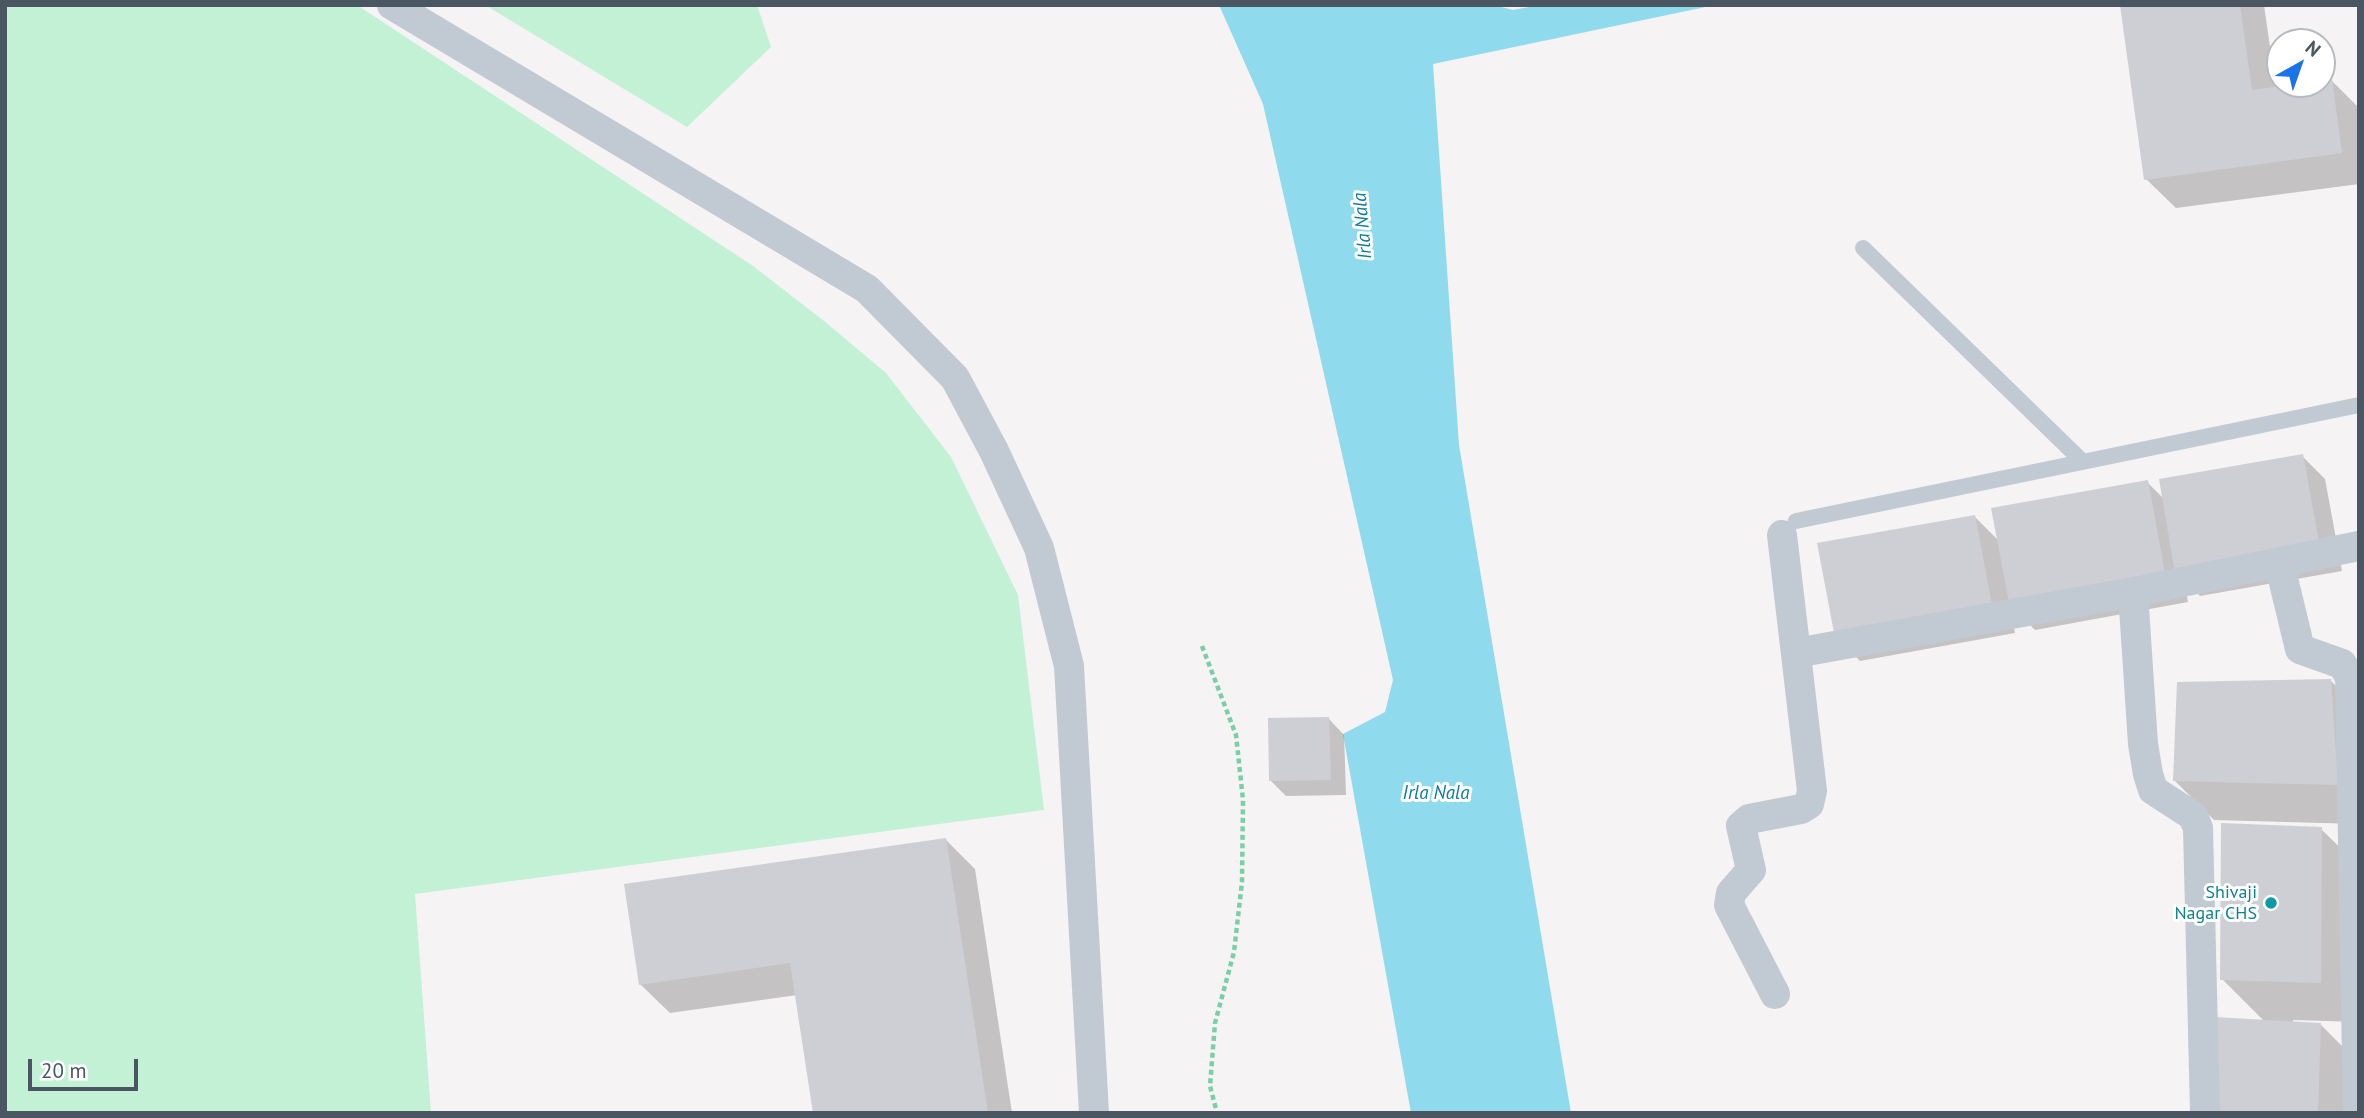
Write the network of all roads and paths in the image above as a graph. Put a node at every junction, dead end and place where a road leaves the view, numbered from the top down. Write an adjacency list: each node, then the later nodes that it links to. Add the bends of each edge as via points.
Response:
1 (392, 5): 12 (street, via 867,289 955,378 1039,548 1069,666)
2 (1863, 248): 4 (lane)
3 (2359, 405): 4 (lane)
4 (2083, 462): 5 (lane)
5 (1789, 528): 10 (street)
6 (2359, 546): 7 (street)
7 (2279, 562): 8 (street); 15 (street, via 2300,649 2342,664 2350,677)
8 (2133, 592): 10 (street); 14 (street, via 2148,774 2153,790 2193,816 2198,828)
9 (1202, 646): 13 (path, via 1236,735 1243,800 1242,882 1234,952 1215,1023 1210,1086)
10 (1796, 653): 11 (street, via 1812,791 1809,804 1749,819 1741,826 1751,870 1731,893 1729,905)
11 (1775, 994)
12 (1094, 1113)
13 (1217, 1113)
14 (2205, 1113)
15 (2358, 1113)

